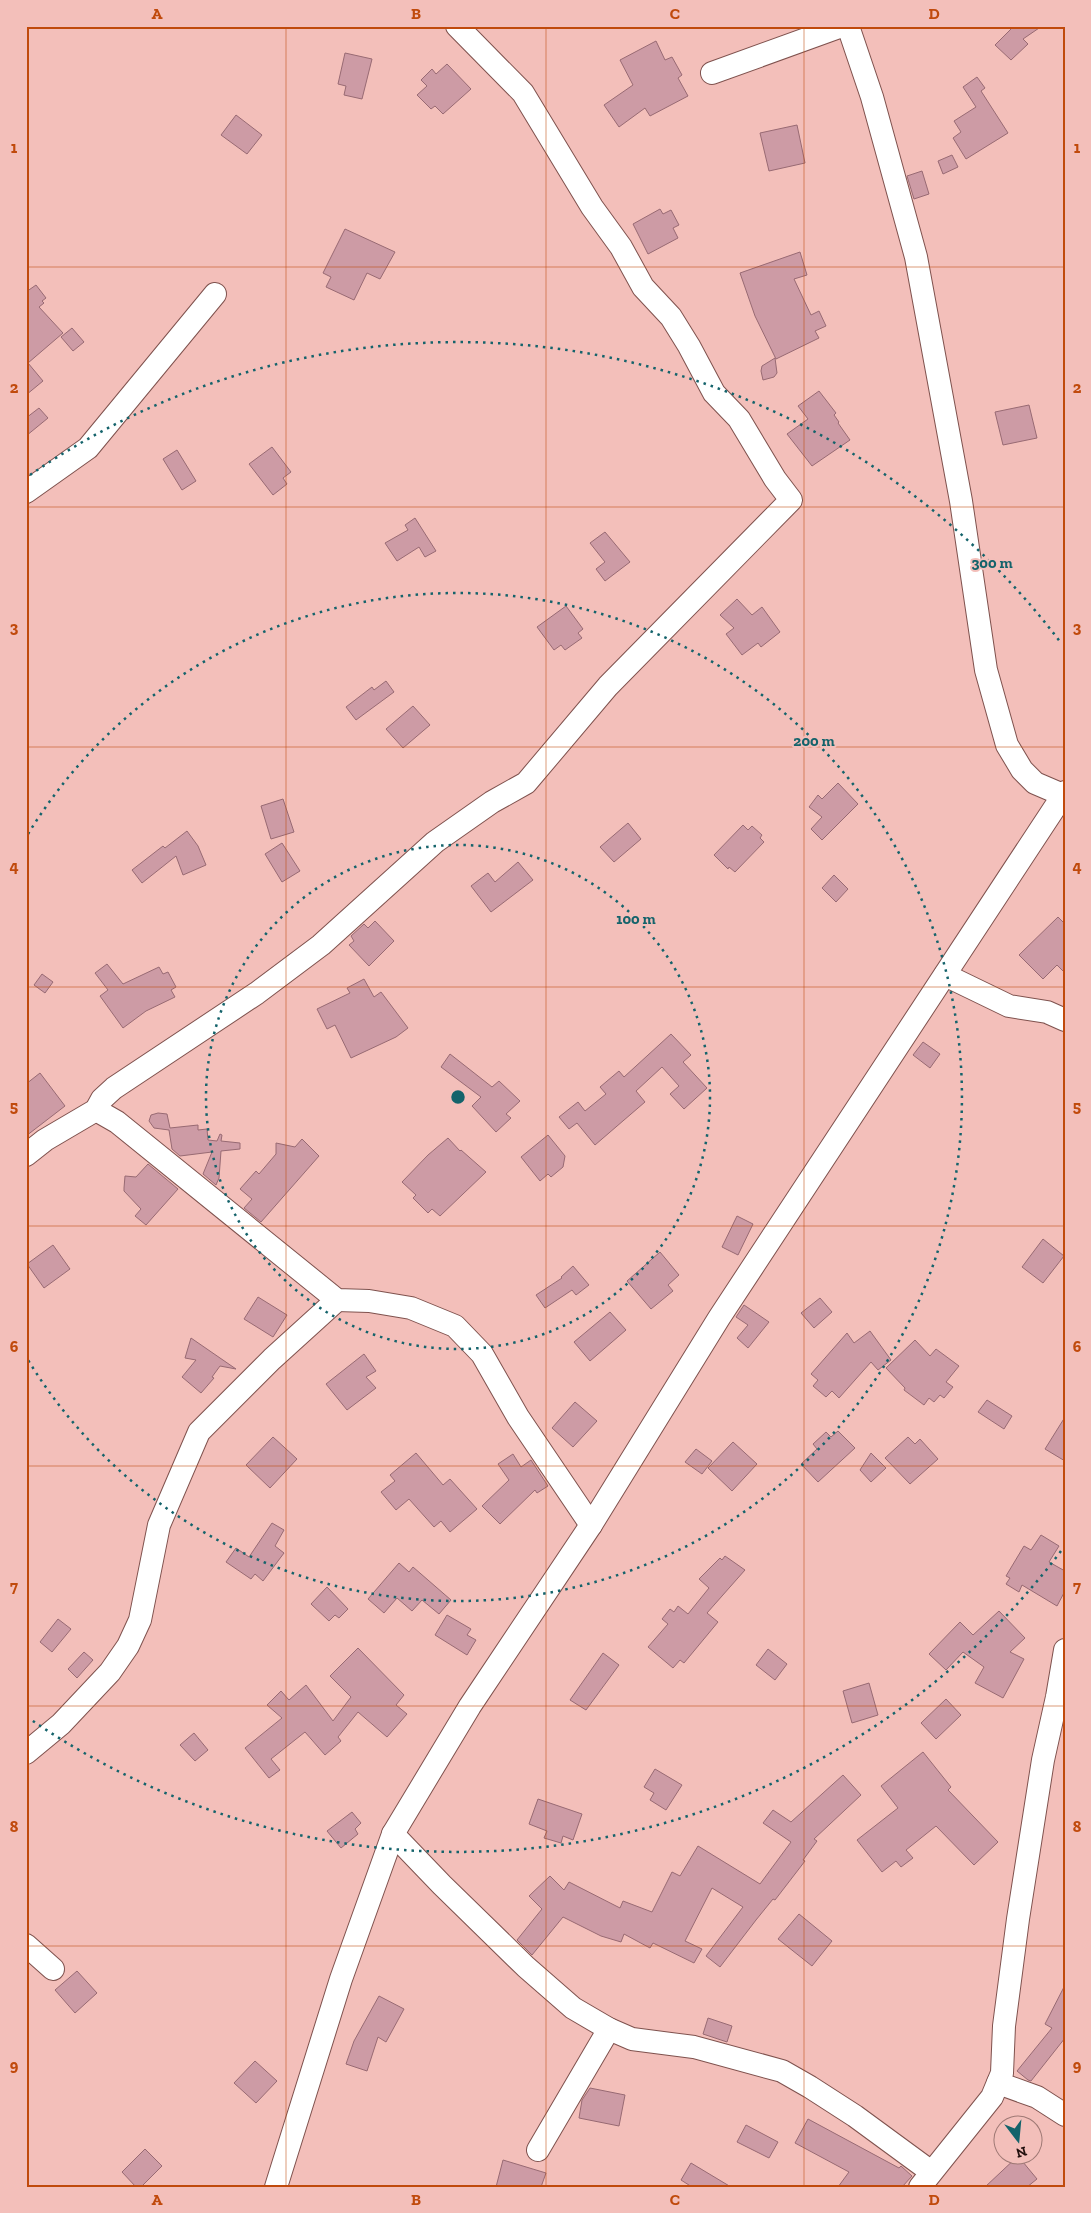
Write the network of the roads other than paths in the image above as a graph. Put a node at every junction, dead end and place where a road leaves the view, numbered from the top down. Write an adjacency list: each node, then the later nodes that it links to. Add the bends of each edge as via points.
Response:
1 (457, 26): 10 (street, via 523,93 592,207 622,247 643,287 670,317 690,346 714,393 738,419 791,500 608,686 526,783 492,802 435,842 321,945 257,993 114,1088)
2 (842, 26): 4 (street)
3 (848, 26): 7 (street, via 872,97 916,257 961,501 986,670 1007,745 1022,770 1035,783)
4 (712, 73)
5 (215, 294): 6 (street, via 88,448)
6 (26, 492)
7 (1064, 794): 8 (street)
8 (945, 975): 9 (street, via 1009,1006 1047,1012); 13 (street, via 719,1318)
9 (1065, 1020)
10 (96, 1110): 11 (street, via 45,1140); 12 (street, via 117,1122)
11 (26, 1156)
12 (336, 1300): 13 (street, via 369,1301 411,1308 454,1326 482,1354 518,1417); 16 (street, via 199,1432 159,1525 140,1620 128,1646 110,1672 61,1724)
13 (591, 1525): 17 (street, via 470,1706)
14 (1065, 1650): 15 (street)
15 (1061, 1699): 21 (street, via 1043,1760 1019,1909 1004,2026 1002,2073)
16 (26, 1753)
17 (393, 1834): 20 (street, via 526,1967 573,2008); 25 (street, via 341,1979)
18 (26, 1945): 19 (street)
19 (52, 1969)
20 (609, 2029): 23 (street); 24 (street, via 632,2038 694,2048 782,2071 855,2116)
21 (998, 2082): 22 (street, via 1037,2097); 24 (street, via 992,2097)
22 (1065, 2115)
23 (538, 2150)
24 (925, 2179)
25 (276, 2187)

